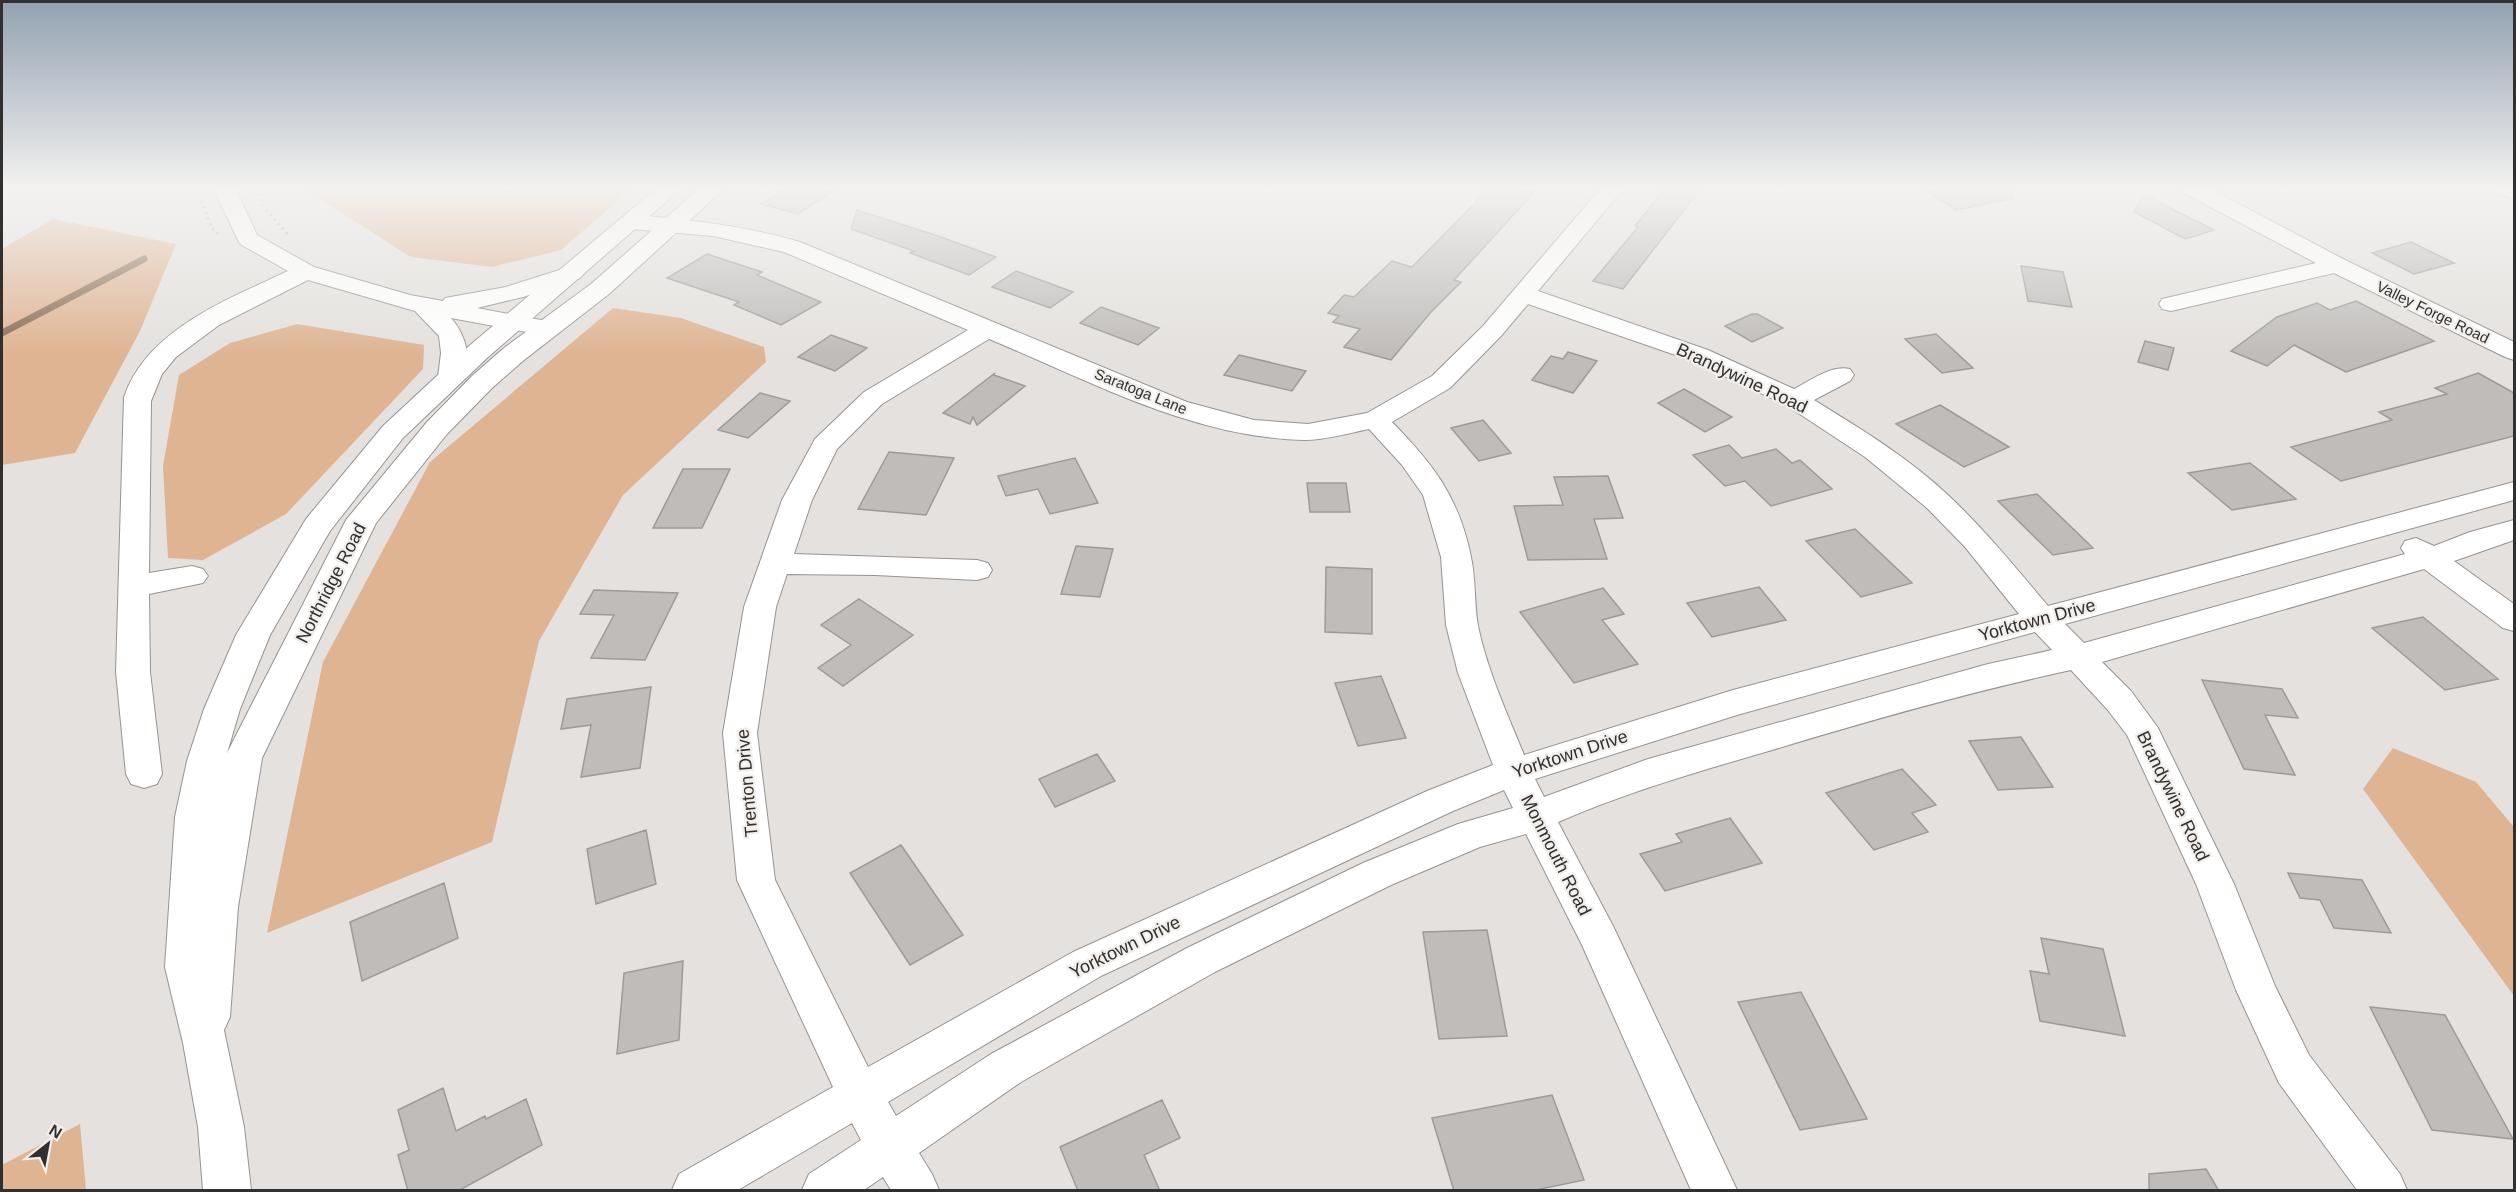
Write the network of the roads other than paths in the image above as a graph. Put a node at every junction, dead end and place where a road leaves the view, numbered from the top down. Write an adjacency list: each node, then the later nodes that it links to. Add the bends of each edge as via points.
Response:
1 (256, 244): 8 (street)
2 (607, 244): 9 (main road, Northridge Road)
3 (652, 244): 14 (main road, Northridge Road)
4 (779, 244): 15 (street, Saratoga Lane)
5 (1566, 244): 10 (street, Saratoga Lane)
6 (2297, 244): 7 (street, Valley Forge Road)
7 (2337, 265): 11 (street); 16 (street, Valley Forge Road)
8 (306, 272): 12 (street); 28 (street, via 238,304 193,332 159,361 148,376 136,407)
9 (572, 273): 12 (street, via 529,289 472,302); 13 (main road, Northridge Road)
10 (1523, 294): 19 (street, Brandywine Road, via 1700,355); 20 (street, Saratoga Lane, via 1441,382)
11 (2171, 304)
12 (423, 305): 13 (street); 18 (street, via 452,334 456,352)
13 (513, 322): 14 (street); 18 (main road, Northridge Road)
14 (548, 328): 35 (main road, Northridge Road, via 482,382 445,420 362,520 243,758)
15 (989, 328): 20 (street, Saratoga Lane, via 1177,408 1253,428 1308,432); 25 (street, Trenton Drive, via 873,398 825,445 797,500)
16 (2514, 352)
17 (1841, 375): 19 (street)
18 (451, 377): 36 (main road, Northridge Road, via 393,432 317,526 253,635 222,709 206,761 194,817)
19 (1795, 399): 29 (street, Brandywine Road, via 1875,451 1937,501 1976,540)
20 (1375, 420): 32 (street, Monmouth Road, via 1412,459 1437,495 1456,557 1462,625)
21 (2514, 490): 22 (street, Yorktown Drive)
22 (2386, 526): 24 (street); 29 (street, Yorktown Drive)
23 (2514, 530): 24 (street)
24 (2428, 557): 30 (street); 31 (street)
25 (775, 564): 26 (street); 38 (street, Trenton Drive, via 755,630 740,734 756,879)
26 (977, 570)
27 (192, 576): 28 (street)
28 (133, 586): 33 (street, via 133,672)
29 (2041, 618): 31 (street, Brandywine Road); 32 (street, Yorktown Drive, via 1733,703)
30 (2514, 620)
31 (2077, 657): 34 (street, via 1988,676 1801,728 1648,773); 45 (street, Brandywine Road, via 2141,728 2215,884 2256,990 2294,1069)
32 (1513, 772): 34 (street, Monmouth Road); 38 (street, Yorktown Drive, via 1440,801 1087,964)
33 (144, 774)
34 (1536, 816): 39 (street, via 1471,835 1377,874 1202,960 1006,1068); 44 (street, Monmouth Road, via 1600,940)
35 (227, 855): 36 (street); 37 (main road, Northridge Road, via 218,906)
36 (192, 865): 37 (main road, Northridge Road, via 186,967)
37 (205, 1043): 40 (main road, Northridge Road)
38 (860, 1097): 39 (street, Trenton Drive); 41 (street, Yorktown Drive)
39 (889, 1148): 42 (street); 43 (street, Trenton Drive)
40 (227, 1191)
41 (695, 1191)
42 (825, 1191)
43 (916, 1191)
44 (1713, 1191)
45 (2385, 1191)

